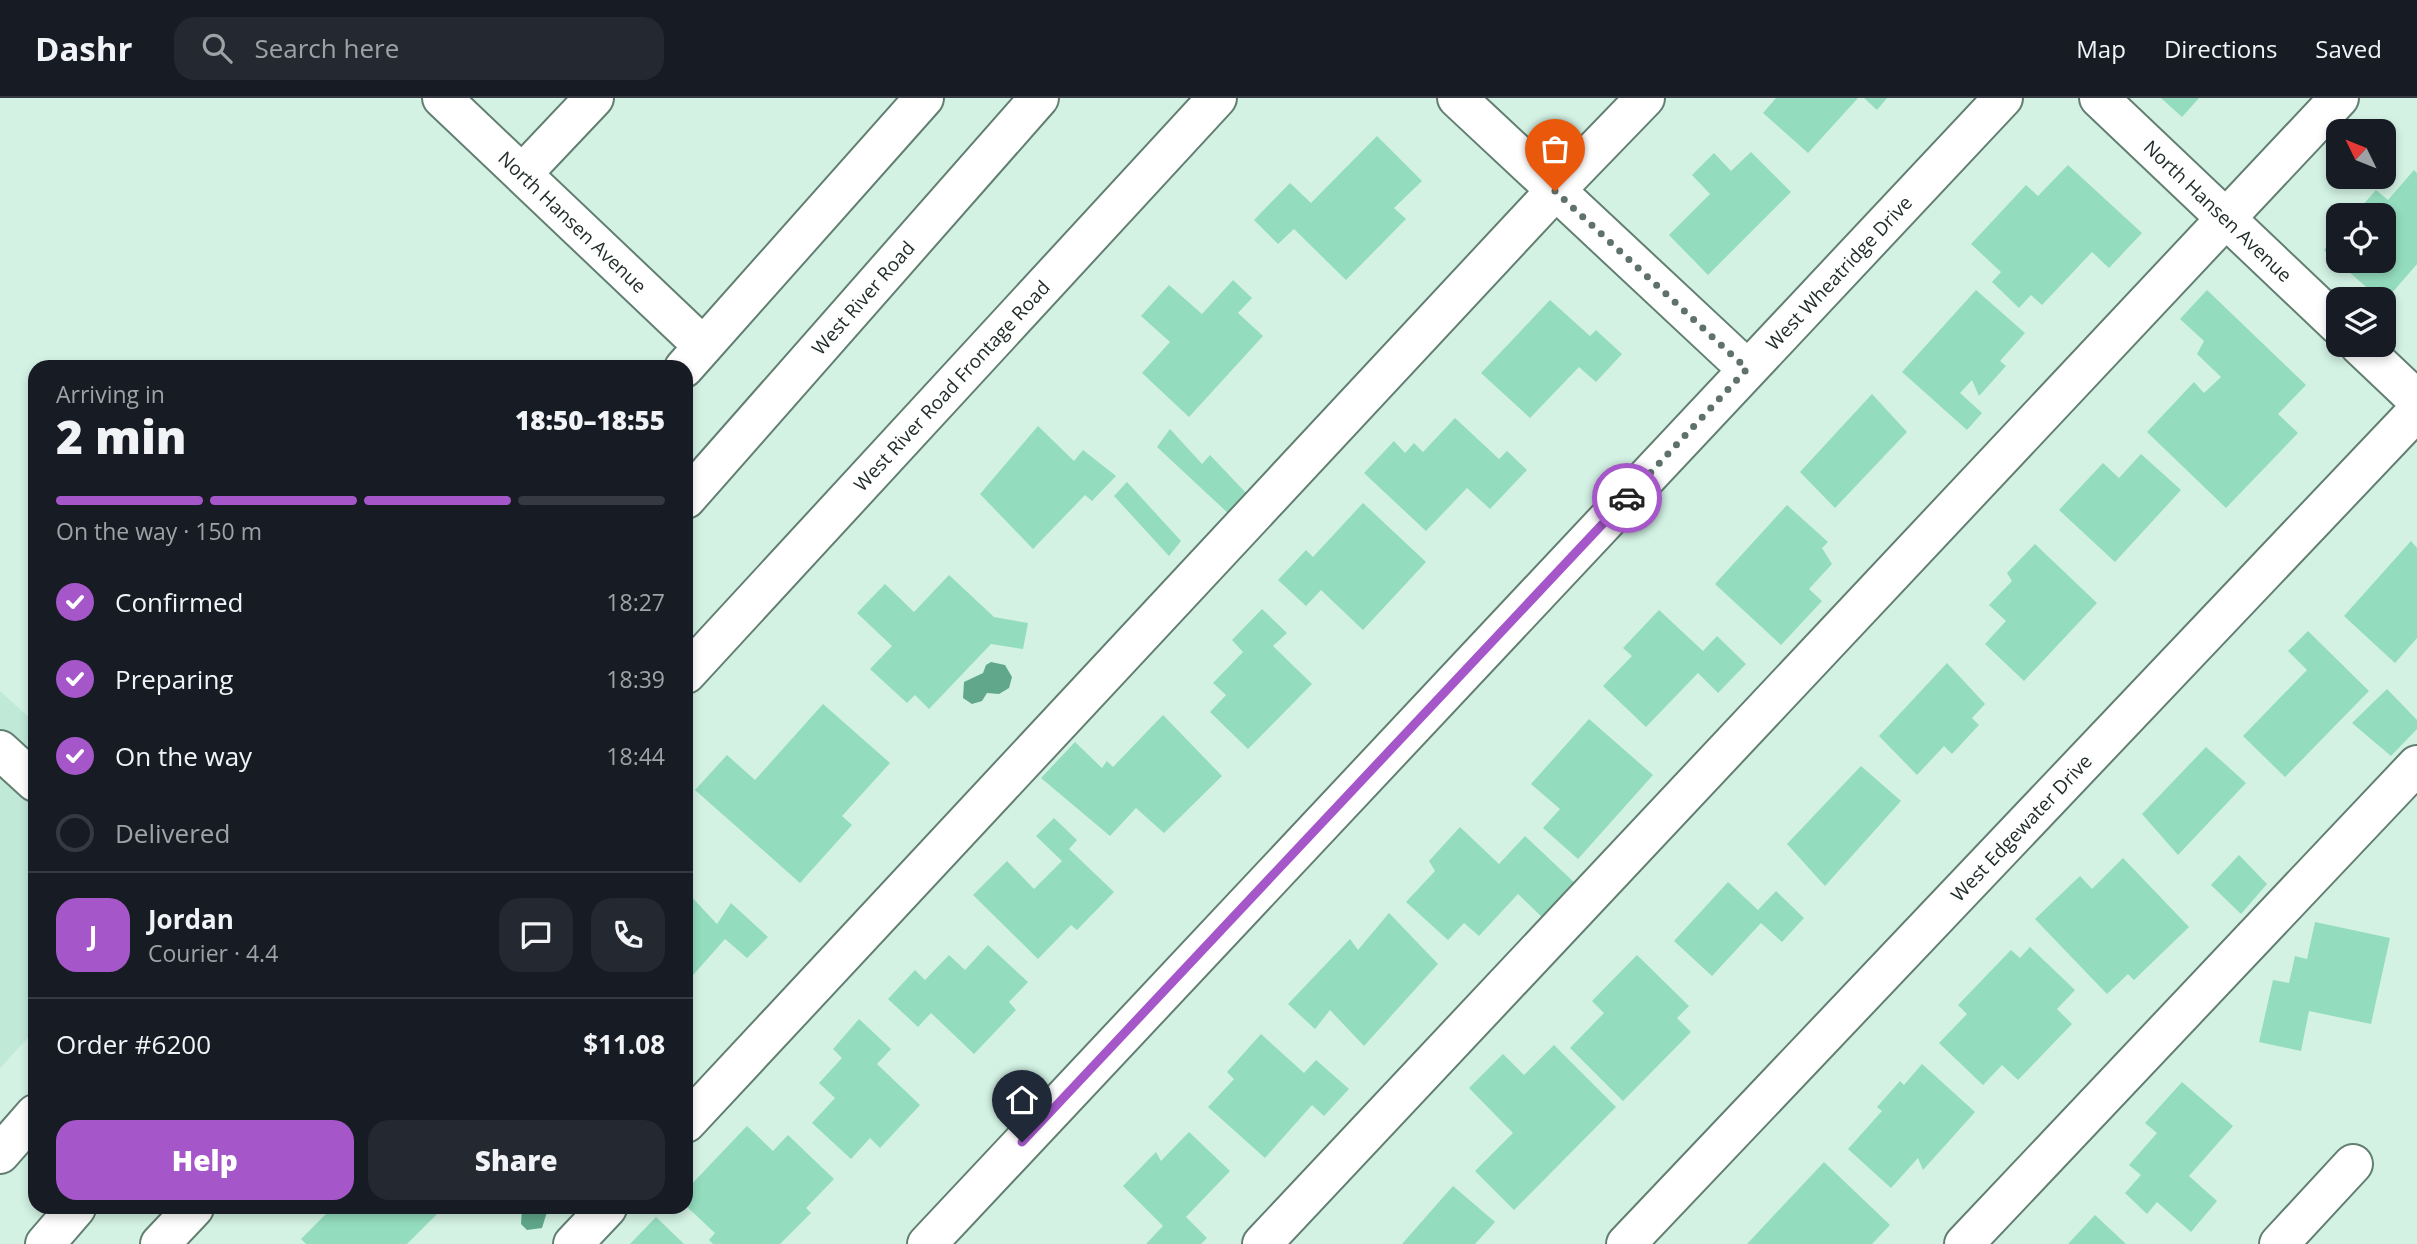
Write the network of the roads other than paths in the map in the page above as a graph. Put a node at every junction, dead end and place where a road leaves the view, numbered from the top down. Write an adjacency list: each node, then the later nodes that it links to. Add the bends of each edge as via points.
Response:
1 (442, 98): 11 (street, North Hansen Avenue)
2 (594, 98): 11 (street)
3 (924, 98): 15 (street)
4 (1039, 98): 20 (street, West River Road)
5 (1217, 98): 21 (street, West River Road Frontage Road)
6 (1457, 98): 12 (street)
7 (1645, 98): 12 (street)
8 (2003, 98): 17 (street, West Wheatridge Drive)
9 (2099, 98): 13 (street, North Hansen Avenue)
10 (2339, 98): 13 (street)
11 (523, 173): 15 (street, North Hansen Avenue)
12 (1555, 191): 17 (street); 25 (street)
13 (2225, 218): 14 (street, North Hansen Avenue); 36 (street)
14 (2326, 314)
15 (693, 357)
16 (2372, 357): 18 (street)
17 (1747, 369): 35 (street, West Wheatridge Drive)
18 (2417, 400)
19 (2417, 411): 37 (street, West Edgewater Drive)
20 (693, 491)
21 (693, 666)
22 (0, 750): 24 (street)
23 (2417, 765): 38 (street)
24 (28, 776)
25 (693, 1115)
26 (28, 1122): 27 (street)
27 (0, 1154)
28 (2353, 1164): 39 (street)
29 (71, 1214): 32 (street)
30 (188, 1214): 33 (street)
31 (601, 1214): 34 (street)
32 (45, 1244)
33 (160, 1244)
34 (573, 1244)
35 (927, 1244)
36 (1262, 1244)
37 (1626, 1244)
38 (1964, 1244)
39 (2279, 1244)

